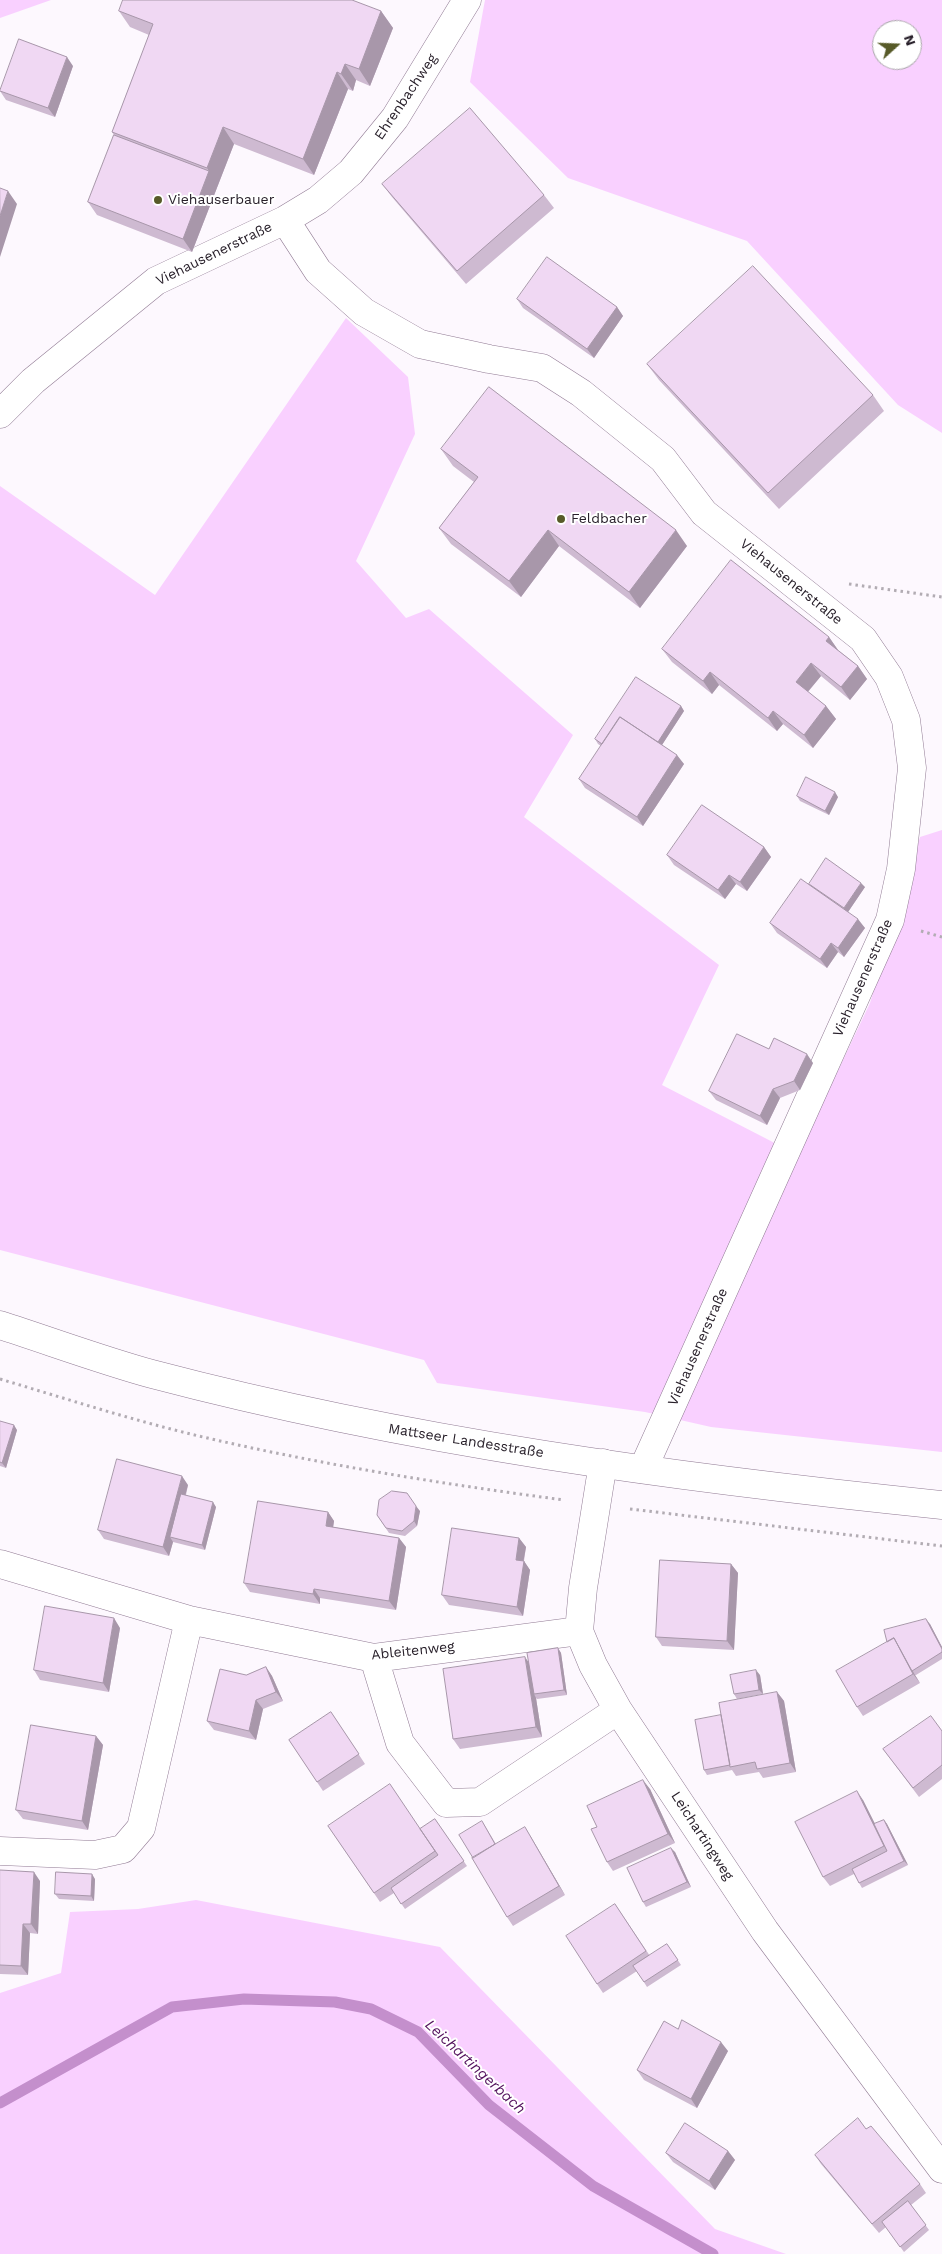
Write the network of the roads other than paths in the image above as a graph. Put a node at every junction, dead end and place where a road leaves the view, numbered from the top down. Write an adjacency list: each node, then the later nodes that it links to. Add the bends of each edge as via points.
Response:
1 (467, 0): 2 (street, Ehrenbachweg, via 395,118 351,172 318,200)
2 (285, 220): 3 (street, Viehausenerstraße, via 156,281 33,381); 6 (street, Viehausenerstraße, via 318,271 364,312 420,344 542,368 581,393 663,459 704,513 863,639 889,677 906,720 912,768 901,869 890,920)
3 (0, 414)
4 (0, 1325): 5 (street, Mattseer Landesstraße, via 151,1374 367,1424)
5 (603, 1463): 6 (street, Mattseer Landesstraße); 10 (street)
6 (643, 1469): 7 (street, Mattseer Landesstraße)
7 (942, 1505)
8 (0, 1564): 9 (street, Ableitenweg)
9 (189, 1620): 11 (street, Ableitenweg); 13 (street, via 142,1828 123,1849 95,1855)
10 (579, 1631): 11 (street, Ableitenweg); 12 (street, Leichartingweg)
11 (374, 1658): 12 (street, via 400,1743 446,1804 480,1802)
12 (618, 1710): 14 (street, Leichartingweg, via 765,1931)
13 (0, 1851)
14 (942, 2169)

